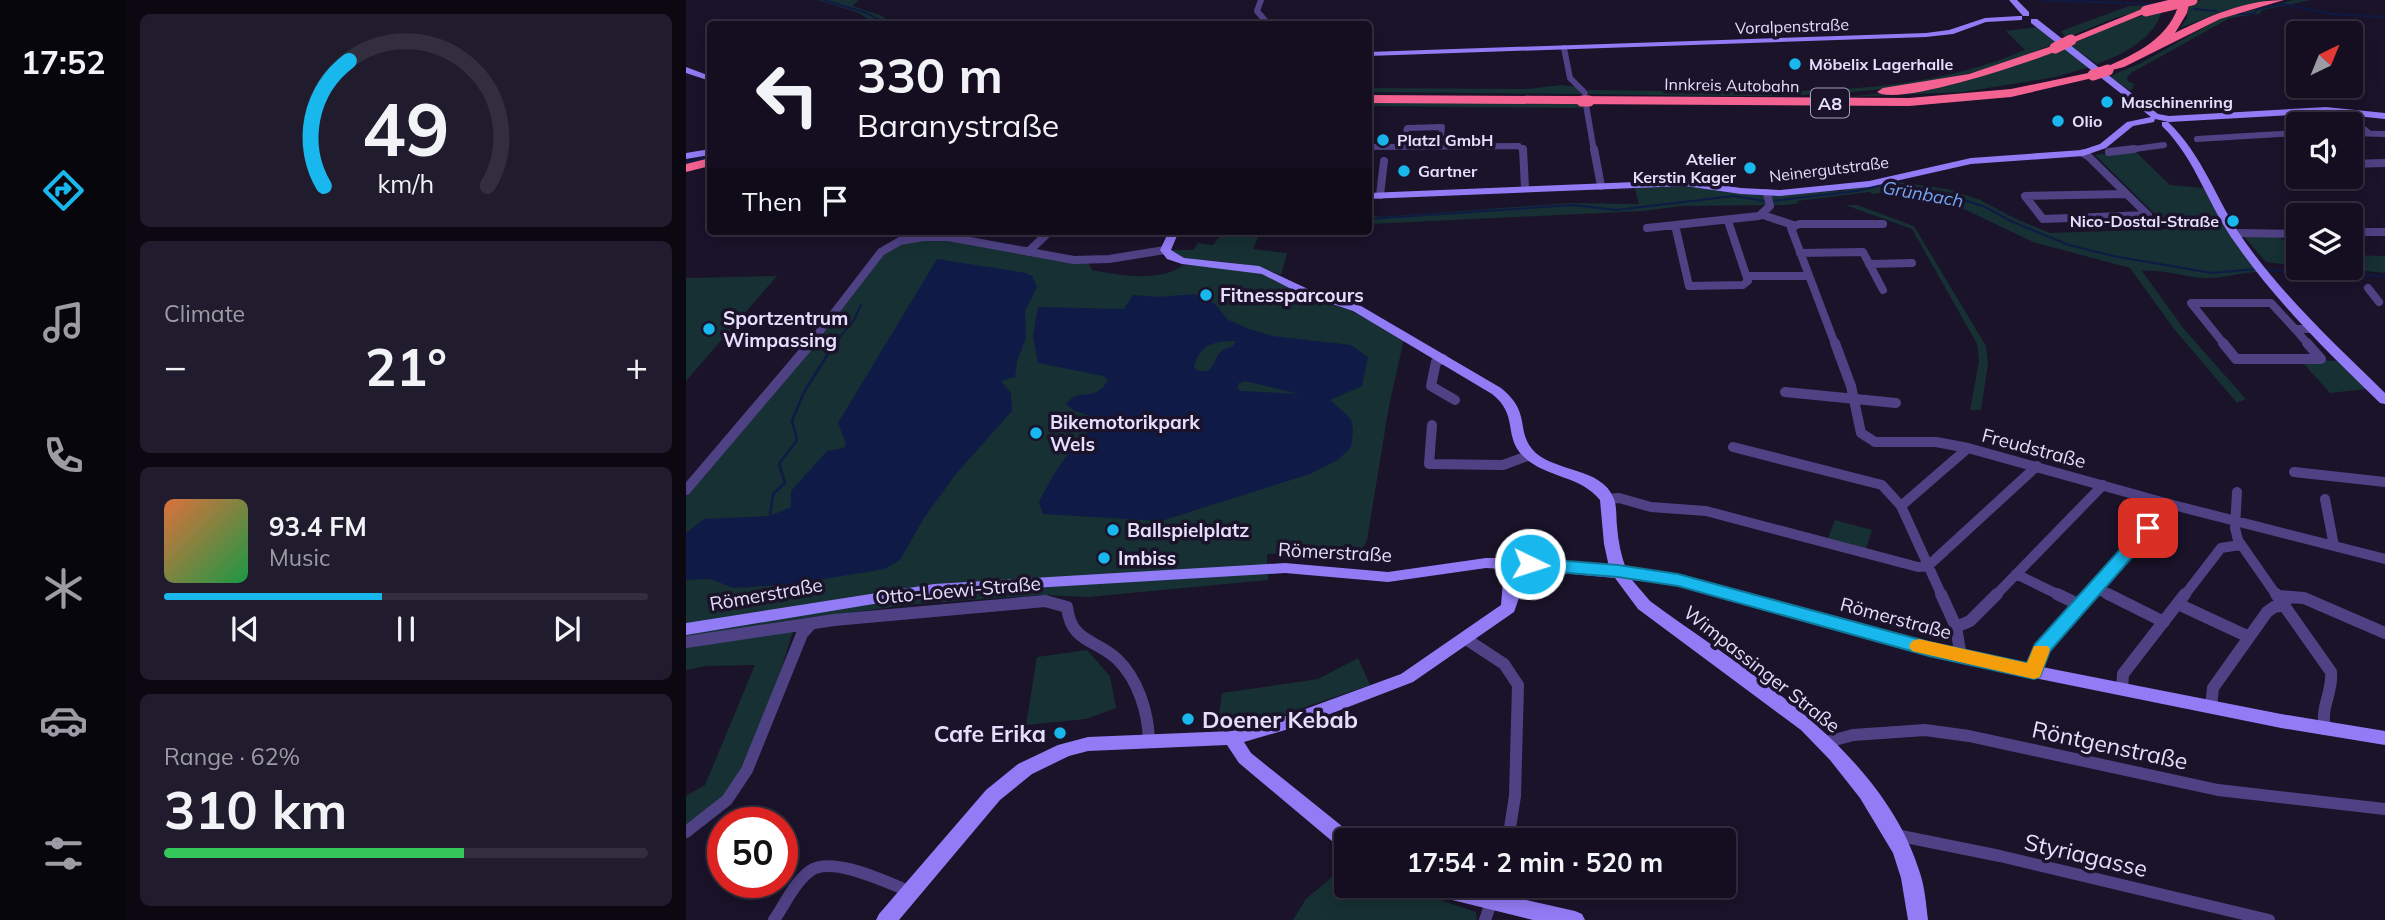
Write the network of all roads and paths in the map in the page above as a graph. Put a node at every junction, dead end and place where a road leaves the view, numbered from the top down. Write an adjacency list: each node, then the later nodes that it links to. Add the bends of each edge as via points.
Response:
1 (1261, 0): 8 (street, via 1257,11)
2 (2013, 0): 7 (street)
3 (2166, 0): 13 (highway, Innkreis Autobahn / A8, via 2165,20 2153,37)
4 (2185, 0): 11 (highway, Innkreis Autobahn / A8, via 2175,27)
5 (2192, 0): 17 (highway, bridge, via 2146,11 2005,68 1938,84)
6 (2279, 0): 11 (highway, via 2216,16)
7 (2022, 16): 9 (street, Voralpenstraße, via 1926,35); 19 (street, via 2042,18 2034,21)
8 (1265, 21)
9 (1564, 48): 10 (street, Voralpenstraße); 16 (street, via 1570,78)
10 (1372, 54)
11 (2140, 55): 13 (highway, Innkreis Autobahn / A8)
12 (686, 70): 14 (street)
13 (2098, 70): 16 (highway, Innkreis Autobahn / A8, via 2011,93 1909,103); 17 (highway, Innkreis Autobahn / A8, via 1960,95)
14 (707, 78)
15 (1372, 97): 16 (highway, Innkreis Autobahn / A8)
16 (1585, 99): 17 (highway, Innkreis Autobahn / A8); 39 (street)
17 (1777, 99)
18 (2385, 116): 19 (street, Neinergutstraße, via 2326,110)
19 (2160, 120): 28 (street, Neinergutstraße, via 2130,124); 53 (street, via 2188,150)
20 (2363, 129): 22 (street)
21 (2363, 133): 22 (street)
22 (2368, 133): 24 (street)
23 (2286, 134): 25 (street)
24 (2385, 134)
25 (2197, 139)
26 (2164, 145): 28 (street, Neinergutstraße)
27 (1403, 147): 29 (street); 30 (street); 30 (street, via 1407,128 1442,127)
28 (2109, 147): 32 (street, Neinergutstraße)
29 (1372, 148)
30 (1440, 148): 40 (street, via 1523,148)
31 (707, 152): 33 (street)
32 (2083, 153): 41 (street); 44 (street, Neinergutstraße, via 1971,161 1869,184)
33 (686, 156)
34 (1384, 161): 42 (street)
35 (2385, 163): 36 (street)
36 (2363, 164)
37 (707, 166): 38 (highway)
38 (686, 170)
39 (1601, 186): 40 (street, Neinergutstraße); 44 (street, Neinergutstraße, via 1685,183)
40 (1525, 188): 42 (street, Neinergutstraße)
41 (2126, 194): 41 (street, via 2148,215 2043,219 2025,196)
42 (1380, 195): 43 (street, Neinergutstraße)
43 (1372, 196)
44 (1769, 199): 45 (street, via 1769,209)
45 (1763, 215): 46 (street); 49 (street)
46 (1728, 221): 48 (street); 63 (street)
47 (1882, 224): 49 (street)
48 (1675, 225): 50 (street); 63 (street, via 1689,286)
49 (1793, 225): 59 (street)
50 (1647, 228)
51 (2363, 232): 52 (street)
52 (2385, 232)
53 (2234, 233): 54 (street); 69 (street)
54 (2286, 234)
55 (1046, 235): 58 (street)
56 (1172, 235): 57 (street)
57 (1165, 250): 58 (street, via 1099,261); 70 (street, via 1184,261 1262,270 1366,313)
58 (1028, 252): 84 (street, via 944,236 908,238 887,247)
59 (1800, 253): 61 (street, via 1863,252); 62 (street)
60 (1912, 263): 61 (street)
61 (1869, 264): 65 (street)
62 (1809, 276): 63 (street); 72 (street)
63 (1746, 280)
64 (2368, 288): 66 (street)
65 (1883, 290)
66 (2382, 302): 67 (street)
67 (2385, 311)
68 (2295, 329): 68 (street, via 2322,359 2236,359 2191,303 2271,303); 69 (street)
69 (2313, 329): 74 (street)
70 (1443, 359): 73 (street, via 1436,362 1432,386); 79 (street, via 1508,400)
71 (1785, 392): 72 (street)
72 (1854, 399): 75 (street); 78 (street, via 1866,439)
73 (1455, 400)
74 (2385, 400)
75 (1896, 403)
76 (1432, 425): 79 (street, via 1429,464 1503,465)
77 (1733, 447): 89 (street, via 1882,485)
78 (1968, 448): 80 (street, Freudstraße); 89 (street, Freudstraße)
79 (1530, 455): 86 (street, via 1592,483)
80 (2037, 466): 83 (street, Freudstraße); 95 (street)
81 (2294, 472): 82 (street)
82 (2385, 482)
83 (2102, 485): 88 (street, Freudstraße); 97 (street)
84 (686, 490)
85 (2237, 492): 90 (street)
86 (1606, 499): 95 (street, via 1695,509 1912,566); 96 (street, Wimpassinger Straße)
87 (2325, 499): 92 (street)
88 (2169, 504): 90 (street, Freudstraße); 98 (street)
89 (1901, 506): 95 (street)
90 (2235, 520): 91 (street); 92 (street, Freudstraße)
91 (2240, 545): 99 (street); 100 (street, via 2221,548)
92 (2334, 546): 93 (street, Freudstraße)
93 (2385, 559)
94 (1512, 563): 96 (street, Römerstraße); 105 (street, Römerstraße, via 1388,577 1285,568 934,589); 108 (street, via 1508,608)
95 (1928, 566): 104 (street)
96 (1618, 571): 110 (street, Römerstraße, via 1693,584); 118 (street, Wimpassinger Straße, via 1644,605)
97 (2016, 574): 101 (street); 104 (street, via 1970,621)
98 (2096, 588): 101 (street); 102 (street)
99 (2282, 600): 106 (street, via 2304,598); 107 (street, via 2267,611); 114 (street, via 2331,672 2321,709)
100 (2178, 604): 102 (street); 107 (street)
101 (2081, 605): 111 (street, via 2042,649)
102 (2164, 622): 112 (street, via 2123,674)
103 (811, 624): 109 (street, Otto-Loewi-Straße); 117 (street, Otto-Loewi-Straße, via 1058,603 1067,607 1068,623 1075,633 1108,652 1127,671 1148,725); 122 (street, via 802,634 747,770 727,800)
104 (1956, 627): 110 (street)
105 (686, 629)
106 (2385, 633)
107 (2249, 637): 113 (street, via 2213,688)
108 (1466, 639): 115 (street, via 1407,678 1293,721); 120 (street, via 1516,676 1515,796)
109 (686, 642)
110 (1961, 657): 111 (street, Römerstraße)
111 (2034, 672): 112 (street, Römerstraße)
112 (2122, 690): 113 (street, Römerstraße)
113 (2211, 707): 114 (street, Römerstraße)
114 (2325, 729): 116 (street, Römerstraße)
115 (1231, 738): 117 (street); 121 (street, via 1245,758)
116 (2385, 738)
117 (1149, 740): 124 (street, via 1088,744 1025,769 993,795)
118 (1827, 742): 119 (street, Röntgenstraße, via 1853,735 1925,730 2218,790); 123 (street, Wimpassinger Straße, via 1875,803)
119 (2385, 809)
120 (1510, 828)
121 (1334, 831)
122 (686, 832)
123 (1891, 834): 130 (street, Wimpassinger Straße, via 1909,869); 131 (street, Styriagasse)
124 (911, 892): 127 (street, via 823,865 806,875); 128 (street)
125 (1474, 898): 126 (street)
126 (1491, 903): 129 (street)
127 (774, 920)
128 (886, 920)
129 (1575, 920)
130 (1918, 920)
131 (2269, 920)

